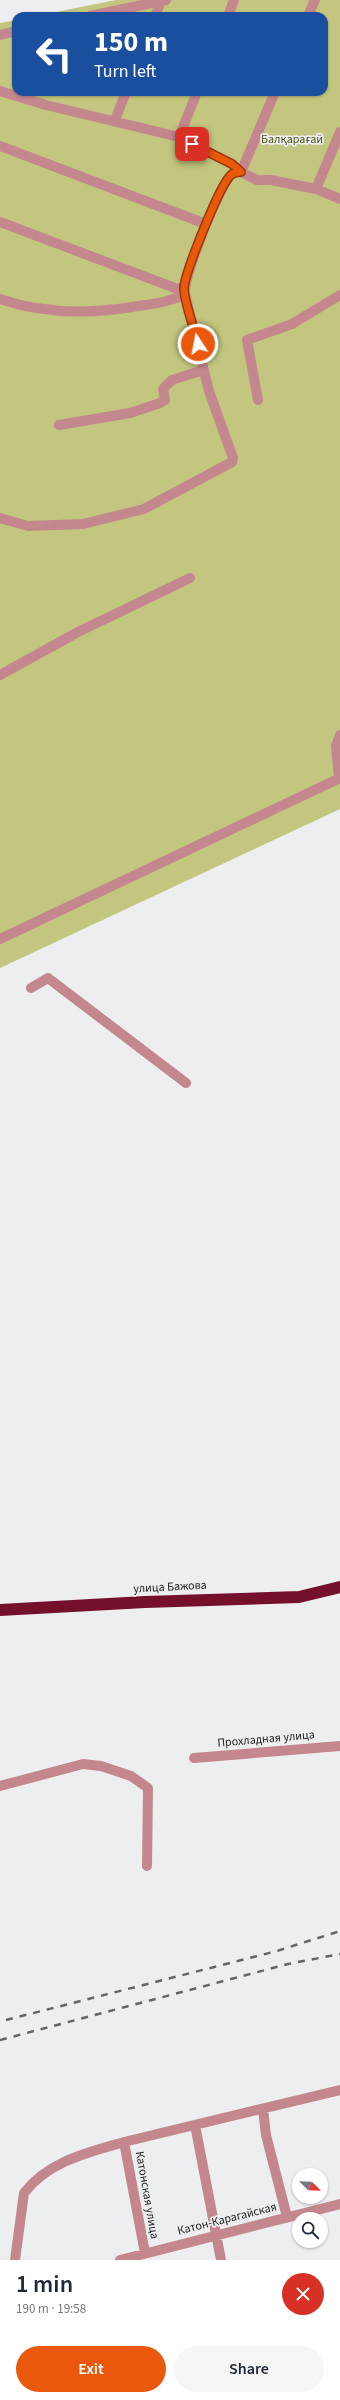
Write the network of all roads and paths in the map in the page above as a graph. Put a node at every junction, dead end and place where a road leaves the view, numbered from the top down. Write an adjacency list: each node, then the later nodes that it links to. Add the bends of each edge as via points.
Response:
1 (234, 0): 6 (street)
2 (315, 0): 7 (street)
3 (164, 1): 4 (street); 5 (street)
4 (110, 12)
5 (157, 12)
6 (230, 12)
7 (310, 12)
8 (12, 32): 9 (street)
9 (0, 35)
10 (0, 91): 11 (street)
11 (12, 95)
12 (16, 96): 16 (street)
13 (124, 96): 16 (street)
14 (195, 96): 18 (street)
15 (273, 96): 20 (street)
16 (115, 120): 18 (street)
17 (340, 132): 21 (street)
18 (179, 137): 20 (street, via 232,164)
19 (0, 146): 24 (street)
20 (241, 172): 21 (street, via 258,180); 24 (street, via 232,174)
21 (316, 189): 22 (street)
22 (340, 199)
23 (0, 222): 25 (street)
24 (206, 224): 25 (street)
25 (185, 291): 27 (street, via 174,300 102,312 50,311); 28 (street)
26 (340, 295): 29 (street, via 292,324 247,340)
27 (0, 299)
28 (203, 370): 30 (street, via 172,380 162,389 165,400 160,404 130,413); 31 (street, via 233,458 232,462 144,509 83,524 28,526)
29 (258, 400)
30 (59, 424)
31 (0, 518)
32 (190, 578): 33 (street, via 78,632)
33 (0, 675)
34 (340, 735): 35 (street, via 336,746)
35 (339, 778): 36 (street)
36 (0, 939)
37 (31, 988): 38 (street, via 48,978)
38 (186, 1083)
39 (340, 1587): 40 (highway, улица Бажова, via 299,1597)
40 (0, 1610)
41 (340, 1746): 42 (street, Прохладная улица)
42 (194, 1758)
43 (2, 1785): 44 (street, via 83,1764 101,1766 131,1776 148,1788)
44 (147, 1866)
45 (340, 2090): 46 (street, Катонская улица)
46 (263, 2109): 47 (street, Катонская улица); 50 (street, via 266,2135)
47 (195, 2125): 48 (street, Катонская улица); 51 (street)
48 (124, 2142): 52 (street, Катонская улица); 53 (street, Катонская улица, via 56,2165 30,2184 24,2193)
49 (340, 2204): 50 (street, Катон-Карагайская)
50 (287, 2217): 51 (street, Катон-Карагайская)
51 (215, 2236): 52 (street, Катон-Карагайская); 55 (street)
52 (145, 2254): 54 (street, Катон-Карагайская)
53 (16, 2260)
54 (120, 2260)
55 (220, 2260)

